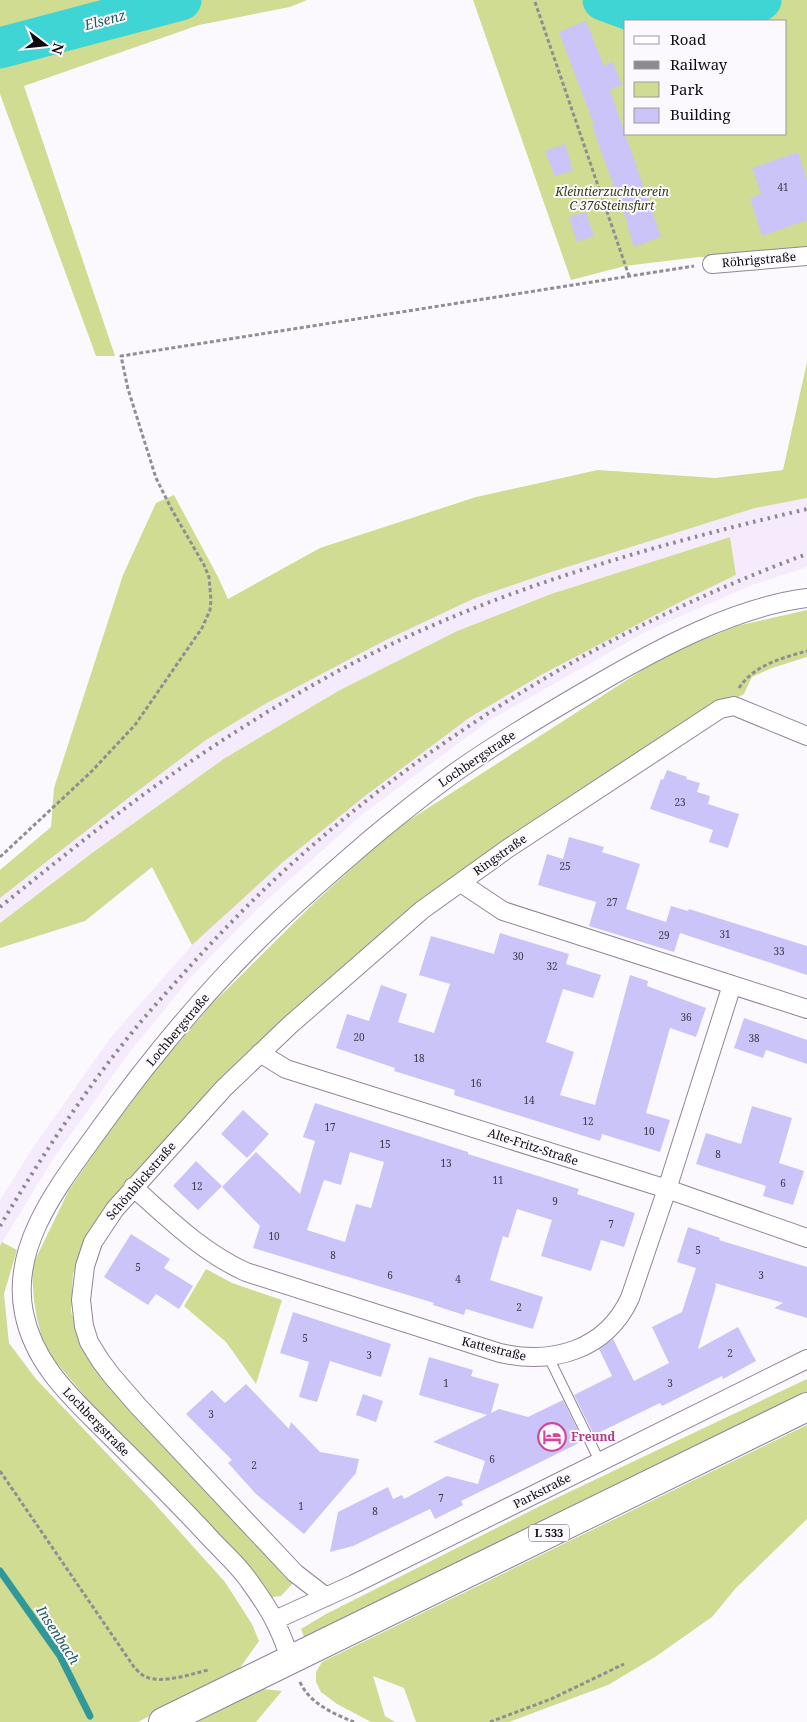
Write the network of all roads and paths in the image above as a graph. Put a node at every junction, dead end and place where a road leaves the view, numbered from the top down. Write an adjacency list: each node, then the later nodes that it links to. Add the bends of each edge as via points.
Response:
1 (534, 2): 4 (path)
2 (807, 256): 3 (street, Röhrigstraße)
3 (712, 264): 4 (path)
4 (629, 276): 9 (path, via 121,356 156,478 209,577 210,610 202,628 135,725 92,772)
5 (807, 598): 23 (street, Lochbergstraße, via 761,608 656,650 495,746 411,806 274,924 213,988 113,1110 37,1224 26,1252 22,1294 29,1333 47,1368 67,1393 245,1575)
6 (807, 651): 7 (path, via 758,668 740,687)
7 (734, 706): 8 (street); 10 (street, Ringstraße, via 720,709 507,849)
8 (807, 736)
9 (0, 857)
10 (461, 883): 11 (street, Ringstraße, via 503,910); 13 (street, Schönblickstraße, via 422,910)
11 (732, 985): 12 (street, Ringstraße); 15 (street, Kattestraße)
12 (807, 1009)
13 (260, 1053): 14 (street, Schönblickstraße); 15 (street, Alte-Fritz-Straße, via 286,1068)
14 (133, 1187): 17 (street, Kattestraße, via 196,1242 246,1272 500,1353 530,1358); 22 (street, Schönblickstraße, via 99,1231 86,1260 81,1300 89,1342 138,1406 295,1573)
15 (667, 1189): 16 (street, Alte-Fritz-Straße); 17 (street, Kattestraße, via 624,1310 598,1338 569,1352)
16 (807, 1238)
17 (548, 1356): 20 (lane)
18 (807, 1359): 20 (street, Parkstraße)
19 (807, 1407): 24 (main road, L 533)
20 (600, 1462): 22 (street, Parkstraße)
21 (0, 1471): 26 (path, via 144,1676 174,1678)
22 (326, 1597): 23 (street, Parkstraße)
23 (275, 1620): 24 (street, Lochbergstraße)
24 (291, 1660): 27 (main road, L 533); 28 (path, via 302,1688 311,1697)
25 (624, 1664): 29 (path, via 550,1699)
26 (212, 1669)
27 (163, 1722)
28 (354, 1722)
29 (490, 1722)

